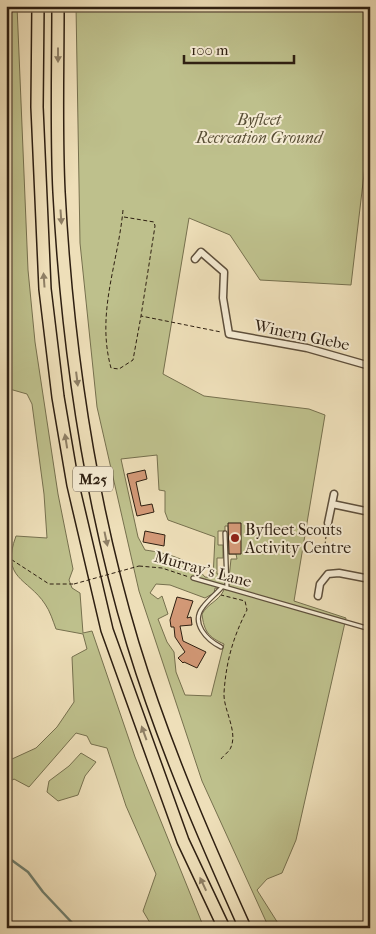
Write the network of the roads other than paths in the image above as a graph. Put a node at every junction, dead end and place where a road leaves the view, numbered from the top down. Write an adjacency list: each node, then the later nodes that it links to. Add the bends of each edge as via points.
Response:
1 (38, 6): 17 (highway, M25, one-way to 1, via 183,841 107,630 73,485 45,289 37,107)
2 (58, 6): 18 (highway, M25, one-way to 18, via 59,182 66,283 78,394 94,483 126,618 162,731 201,832)
3 (195, 259): 4 (street, Winern Glebe, via 203,250 224,272 223,298 229,334 317,350)
4 (370, 366)
5 (334, 494): 6 (street)
6 (332, 504): 7 (street); 8 (street)
7 (370, 512)
8 (328, 523)
9 (225, 533): 13 (lane)
10 (193, 578): 12 (lane, Murray's Lane)
11 (370, 579): 14 (street, via 328,574 320,584)
12 (222, 587): 13 (lane, Murray's Lane); 16 (lane, via 201,608 198,618 204,635)
13 (227, 588): 15 (lane, Murray's Lane)
14 (318, 596)
15 (370, 629)
16 (221, 646)
17 (224, 928)
18 (245, 928)

